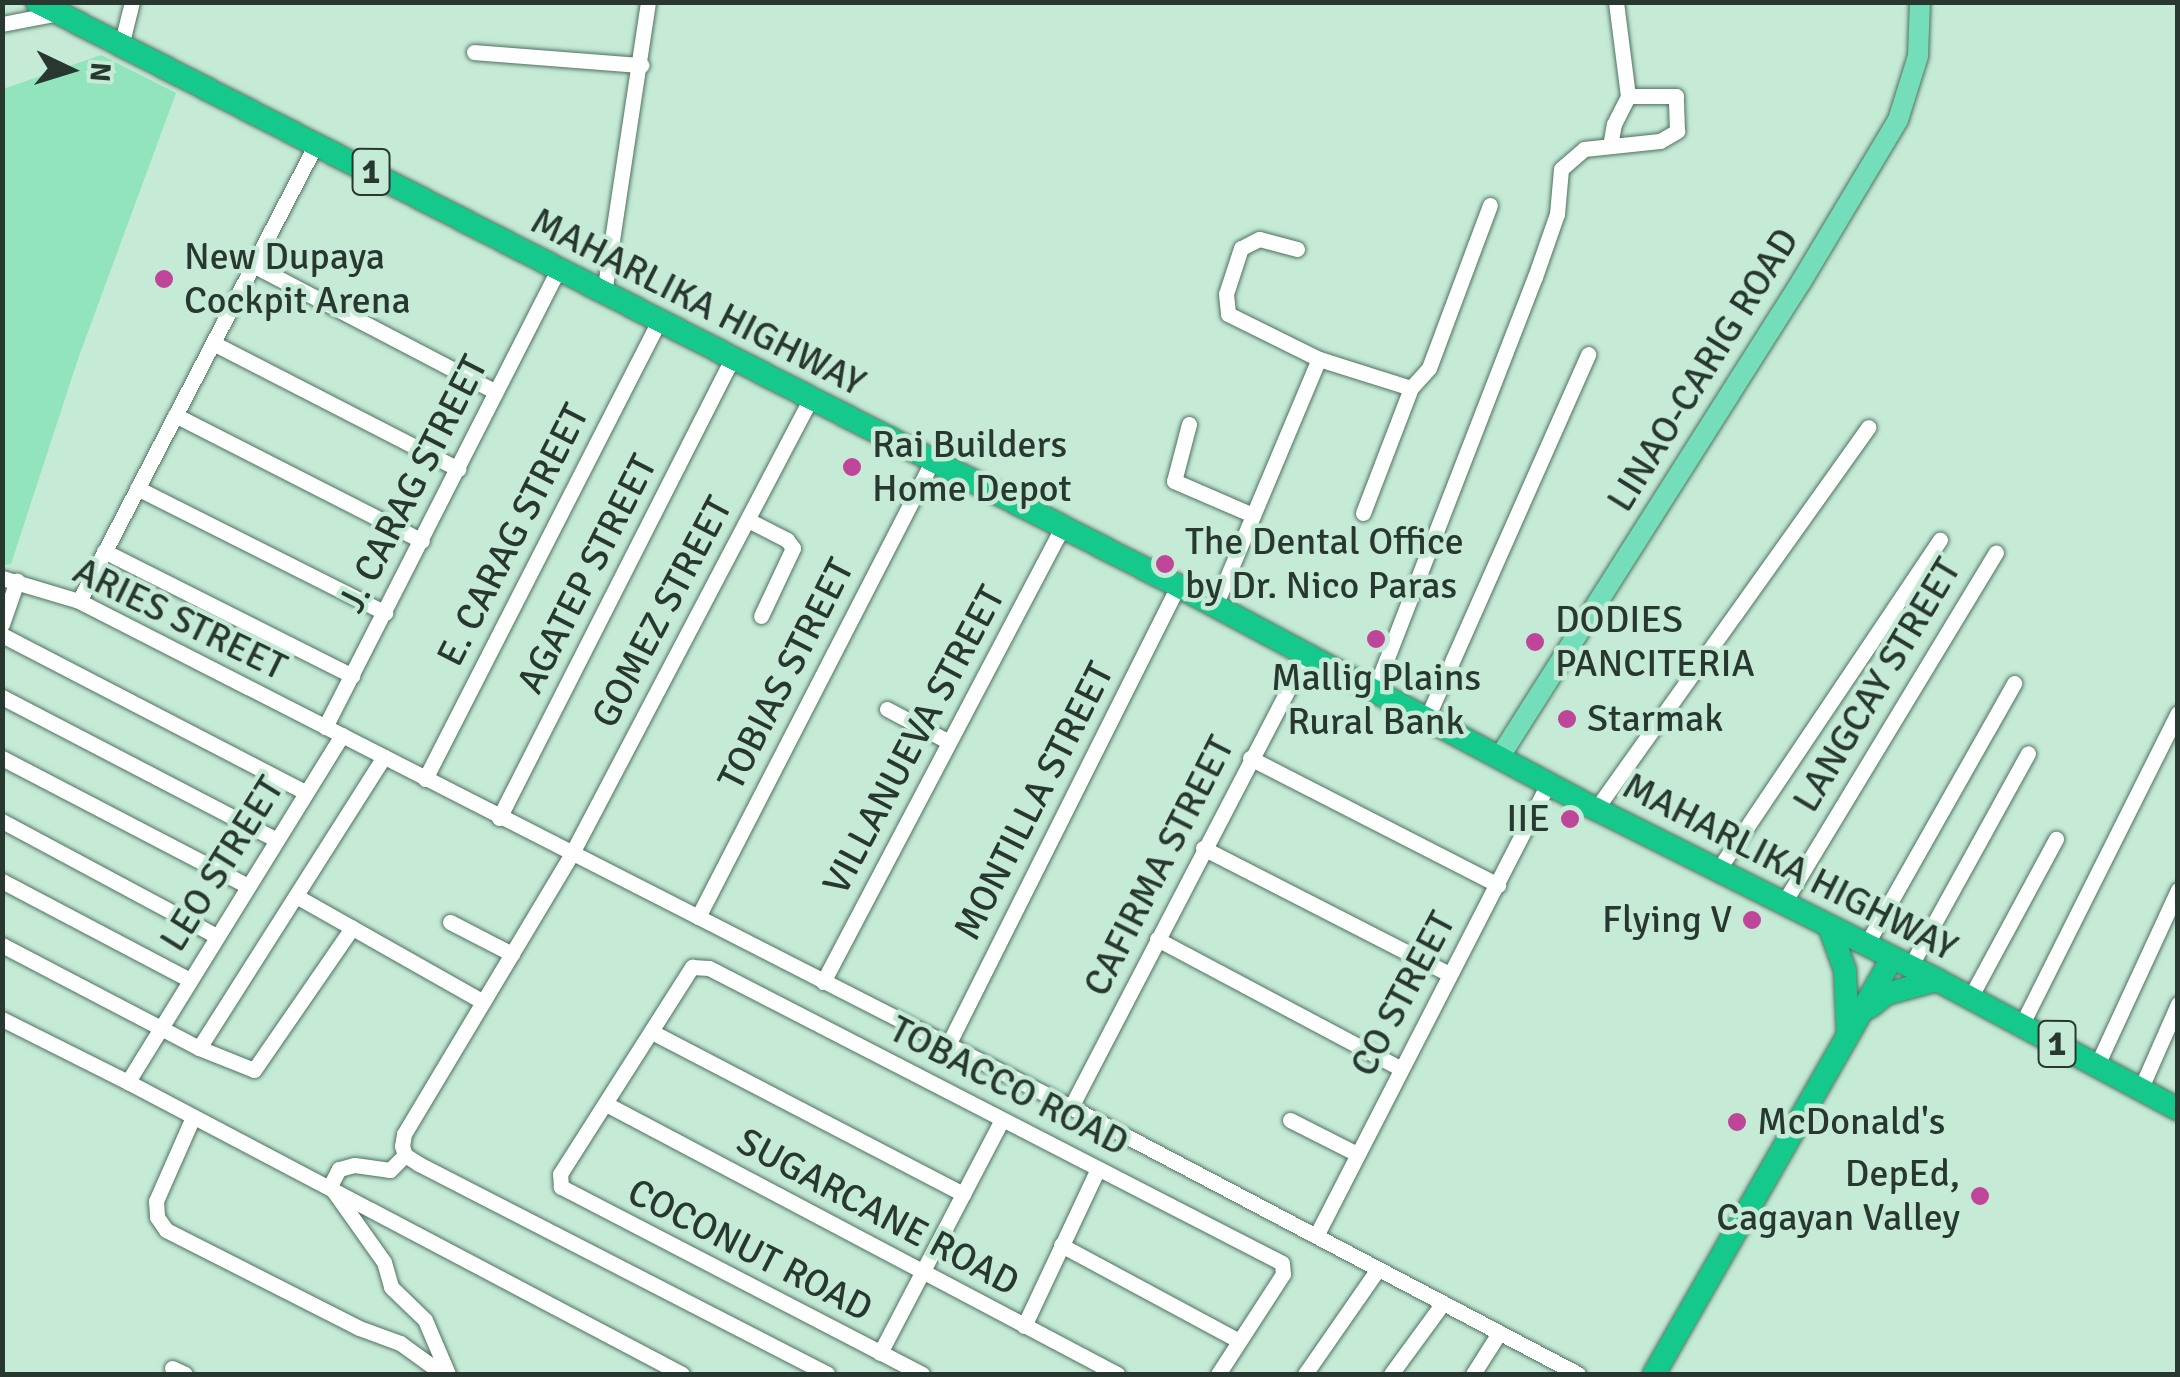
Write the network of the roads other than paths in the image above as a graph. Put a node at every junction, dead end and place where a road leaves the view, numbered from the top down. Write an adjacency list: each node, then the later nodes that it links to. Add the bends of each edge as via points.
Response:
1 (132, 2): 7 (street)
2 (648, 2): 9 (street)
3 (1616, 2): 10 (street)
4 (1920, 2): 63 (main road, LINAO-CARIG ROAD, via 1918,56 1898,120)
5 (48, 8): 6 (street); 7 (highway, MAHARLIKA HIGHWAY / 1)
6 (2, 24)
7 (121, 46): 11 (highway, MAHARLIKA HIGHWAY / 1)
8 (474, 52): 9 (street)
9 (641, 64): 17 (street)
10 (1628, 96): 12 (street); 12 (street, via 1676,96 1677,132 1660,141)
11 (316, 144): 15 (street); 16 (highway, MAHARLIKA HIGHWAY / 1)
12 (1610, 146): 51 (street, via 1579,151 1562,169 1557,214 1536,277)
13 (1490, 206): 23 (street, via 1428,368)
14 (1297, 249): 22 (street, via 1259,240 1241,248 1226,309 1234,319)
15 (253, 265): 19 (street); 24 (street)
16 (558, 270): 17 (highway, MAHARLIKA HIGHWAY / 1); 24 (street, J. CARAG STREET)
17 (604, 292): 18 (highway, MAHARLIKA HIGHWAY / 1)
18 (659, 321): 21 (highway, MAHARLIKA HIGHWAY / 1); 64 (street, E. CARAG STREET)
19 (213, 343): 26 (street); 30 (street)
20 (1588, 354): 55 (street)
21 (730, 358): 25 (highway, MAHARLIKA HIGHWAY / 1); 68 (street, AGATEP STREET)
22 (1320, 359): 23 (street); 33 (street)
23 (1411, 388): 32 (street)
24 (496, 392): 30 (street, J. CARAG STREET)
25 (810, 400): 29 (highway, MAHARLIKA HIGHWAY / 1); 34 (street, GOMEZ STREET)
26 (175, 415): 31 (street); 37 (street)
27 (1189, 424): 33 (street, via 1174,481)
28 (1868, 427): 67 (street)
29 (933, 460): 35 (highway, MAHARLIKA HIGHWAY / 1); 81 (street, TOBIAS STREET)
30 (458, 468): 37 (street, J. CARAG STREET)
31 (137, 488): 38 (street); 44 (street)
32 (1363, 513)
33 (1253, 515): 43 (street)
34 (748, 520): 45 (street, via 793,548); 73 (street, GOMEZ STREET)
35 (1062, 528): 41 (highway, MAHARLIKA HIGHWAY / 1); 58 (street, VILLANUEVA STREET)
36 (1940, 540): 74 (street)
37 (422, 542): 44 (street, J. CARAG STREET)
38 (104, 551): 42 (street); 49 (street)
39 (1996, 552): 80 (street, LANGCAY STREET)
40 (10, 580): 42 (street, ARIES STREET); 46 (street)
41 (1178, 586): 43 (highway, MAHARLIKA HIGHWAY / 1); 103 (street, MONTILLA STREET)
42 (79, 601): 56 (street, ARIES STREET)
43 (1215, 606): 48 (highway, MAHARLIKA HIGHWAY / 1)
44 (385, 613): 49 (street, J. CARAG STREET)
45 (761, 616)
46 (2, 624)
47 (2, 635): 66 (street)
48 (1306, 654): 51 (highway, MAHARLIKA HIGHWAY / 1); 62 (street, CAFIRMA STREET)
49 (352, 676): 56 (street, J. CARAG STREET)
50 (2014, 683): 88 (street)
51 (1375, 688): 55 (highway, MAHARLIKA HIGHWAY / 1)
52 (2, 697): 70 (street)
53 (887, 709): 58 (street)
54 (2178, 712): 99 (street)
55 (1427, 718): 63 (highway, MAHARLIKA HIGHWAY / 1)
56 (326, 727): 57 (street, ARIES STREET)
57 (342, 734): 60 (street, ARIES STREET); 66 (street, LEO STREET)
58 (949, 742): 94 (street, VILLANUEVA STREET)
59 (2028, 753): 90 (street)
60 (384, 757): 64 (street, ARIES STREET); 79 (street)
61 (2, 758): 76 (street)
62 (1250, 758): 72 (street, CAFIRMA STREET); 77 (street)
63 (1500, 758): 65 (highway, MAHARLIKA HIGHWAY / 1)
64 (424, 780): 68 (street, ARIES STREET)
65 (1548, 782): 67 (highway, MAHARLIKA HIGHWAY / 1); 77 (street, CO STREET)
66 (305, 792): 70 (street, LEO STREET)
67 (1596, 809): 74 (highway, MAHARLIKA HIGHWAY / 1)
68 (499, 818): 73 (street, ARIES STREET)
69 (2, 820): 85 (street)
70 (275, 839): 76 (street, LEO STREET)
71 (2056, 839): 95 (street)
72 (1202, 848): 86 (street, CAFIRMA STREET); 91 (street)
73 (571, 854): 81 (street, ARIES STREET); 89 (street, GOMEZ STREET)
74 (1718, 870): 80 (highway, MAHARLIKA HIGHWAY / 1)
75 (2, 881): 92 (street)
76 (246, 885): 85 (street, LEO STREET)
77 (1498, 885): 91 (street, CO STREET)
78 (2178, 890): 105 (street)
79 (296, 896): 84 (street); 104 (street)
80 (1783, 904): 83 (highway, MAHARLIKA HIGHWAY / 1)
81 (698, 917): 94 (street, ARIES STREET)
82 (450, 922): 89 (street)
83 (1829, 926): 88 (highway, MAHARLIKA HIGHWAY / 1); 101 (highway, via 1845,970)
84 (352, 928): 96 (street); 104 (street, via 259,1068)
85 (216, 935): 92 (street, LEO STREET)
86 (1157, 939): 106 (street); 110 (street, CAFIRMA STREET)
87 (2, 945): 100 (street)
88 (1866, 945): 90 (highway, MAHARLIKA HIGHWAY / 1)
89 (512, 954): 96 (street, GOMEZ STREET)
90 (1901, 962): 93 (highway, MAHARLIKA HIGHWAY / 1); 101 (highway)
91 (1449, 974): 106 (street, CO STREET)
92 (188, 979): 100 (street, LEO STREET)
93 (1937, 980): 95 (highway, MAHARLIKA HIGHWAY / 1); 101 (highway, via 1886,994)
94 (823, 982): 103 (street, ARIES STREET)
95 (1970, 998): 99 (highway, MAHARLIKA HIGHWAY / 1)
96 (484, 1002): 116 (street, GOMEZ STREET, via 404,1134)
97 (2178, 1004): 108 (street)
98 (2, 1019): 107 (street)
99 (2021, 1026): 105 (highway, MAHARLIKA HIGHWAY / 1)
100 (158, 1027): 104 (street); 107 (street, LEO STREET)
101 (1853, 1030): 139 (highway)
102 (652, 1032): 109 (street); 113 (street, TOBACCO ROAD, via 692,967 709,968); 119 (street)
103 (948, 1045): 110 (street, ARIES STREET)
104 (199, 1048)
105 (2097, 1065): 108 (highway, MAHARLIKA HIGHWAY / 1)
106 (1400, 1068): 115 (street, CO STREET)
107 (128, 1082): 112 (street)
108 (2141, 1088): 111 (highway, MAHARLIKA HIGHWAY / 1)
109 (608, 1105): 123 (street, SUGARCANE ROAD); 128 (street, COCONUT ROAD, via 560,1174 561,1187)
110 (1070, 1107): 120 (street, ARIES STREET)
111 (2178, 1109)
112 (192, 1117): 118 (street); 129 (street, via 156,1202 166,1230 400,1343)
113 (1002, 1120): 117 (street, TOBACCO ROAD); 119 (street)
114 (1290, 1120): 115 (street)
115 (1357, 1154): 120 (street, CO STREET)
116 (405, 1155): 118 (street, via 390,1170 339,1168); 132 (street)
117 (1098, 1169): 121 (street); 127 (street, TOBACCO ROAD, via 1280,1261 1283,1274)
118 (330, 1186): 129 (street, via 384,1262 391,1287 425,1320); 131 (street)
119 (963, 1194): 123 (street)
120 (1316, 1236): 122 (street, ARIES STREET)
121 (1061, 1244): 125 (street); 127 (street)
122 (1378, 1268): 124 (street, ARIES STREET); 136 (street)
123 (921, 1273): 125 (street, SUGARCANE ROAD); 128 (street)
124 (1443, 1303): 126 (street, ARIES STREET); 137 (street)
125 (1024, 1326): 134 (street, SUGARCANE ROAD)
126 (1499, 1333): 130 (street, ARIES STREET); 138 (street)
127 (1239, 1341): 135 (street)
128 (880, 1353): 133 (street, COCONUT ROAD)
129 (436, 1372)
130 (1571, 1373)
131 (682, 1374)
132 (827, 1374)
133 (922, 1374)
134 (1117, 1374)
135 (1218, 1374)
136 (1306, 1374)
137 (1391, 1374)
138 (1473, 1374)
139 (1654, 1374)

